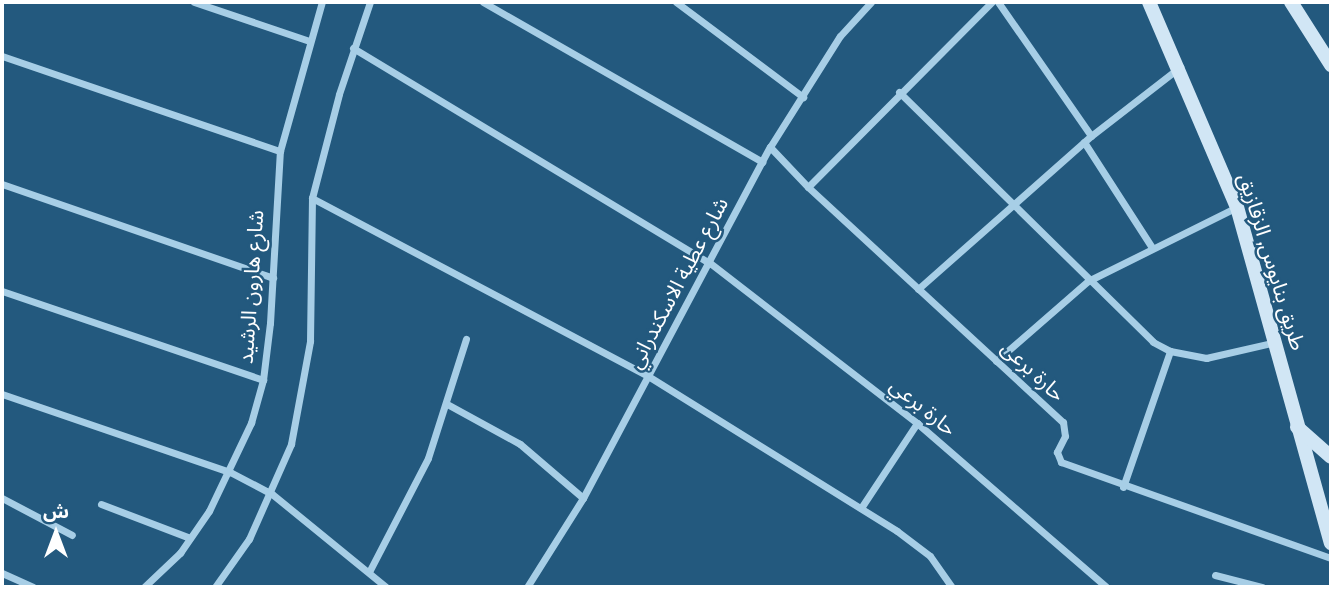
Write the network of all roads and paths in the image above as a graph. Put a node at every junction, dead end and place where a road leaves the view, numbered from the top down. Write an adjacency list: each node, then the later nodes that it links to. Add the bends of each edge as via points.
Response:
1 (194, 2): 11 (street)
2 (323, 2): 11 (street, شارع هارون الرشيد)
3 (370, 2): 12 (street)
4 (483, 2): 22 (street)
5 (676, 2): 17 (street)
6 (871, 2): 17 (street, شارع عطية الاسكندراني, via 840,36)
7 (992, 2): 16 (street)
8 (998, 2): 18 (street)
9 (1149, 2): 15 (main road, طريق بنايوس, الزقازيق)
10 (1291, 2): 14 (main road)
11 (309, 41): 21 (street, شارع هارون الرشيد)
12 (353, 48): 25 (street); 29 (street, حارة برعي)
13 (2, 56): 21 (street)
14 (1331, 65)
15 (1180, 67): 18 (street); 27 (main road, طريق بنايوس, الزقازيق)
16 (899, 92): 24 (street); 26 (street)
17 (803, 96): 20 (street, شارع عطية الاسكندراني)
18 (1091, 136): 19 (street)
19 (1084, 142): 26 (street); 28 (street)
20 (771, 146): 22 (street, شارع عطية الاسكندراني); 24 (street, حارة برعى)
21 (280, 151): 30 (street, شارع هارون الرشيد)
22 (762, 162): 29 (street, شارع عطية الاسكندراني)
23 (2, 184): 30 (street)
24 (808, 187): 32 (street, حارة برعى)
25 (312, 198): 38 (street); 47 (street, via 310,341 303,393)
26 (1013, 205): 31 (street); 32 (street)
27 (1237, 207): 28 (street); 35 (main road, طريق بنايوس, الزقازيق)
28 (1151, 246): 31 (street)
29 (710, 263): 38 (street, شارع عطية الاسكندراني); 42 (street, حارة برعي)
30 (273, 278): 39 (street, شارع هارون الرشيد)
31 (1088, 281): 36 (street, via 1138,330); 37 (street)
32 (918, 289): 37 (street, حارة برعى)
33 (2, 291): 39 (street)
34 (466, 339): 41 (street)
35 (1277, 342): 36 (street, via 1206,358); 43 (main road, طريق بنايوس, الزقازيق)
36 (1170, 351): 46 (street)
37 (996, 361): 46 (street, حارة برعى, via 1063,422 1065,436 1057,452 1061,462)
38 (648, 376): 49 (street, شارع عطية الاسكندراني); 51 (street)
39 (263, 380): 45 (street, شارع هارون الرشيد)
40 (2, 394): 45 (street)
41 (447, 404): 49 (street, via 520,444); 56 (street, via 401,517)
42 (917, 423): 51 (street); 65 (street, حارة برعي)
43 (1296, 426): 44 (main road); 54 (main road, طريق بنايوس, الزقازيق)
44 (1331, 457)
45 (230, 472): 47 (street); 53 (street, شارع هارون الرشيد)
46 (1123, 488): 55 (street, حارة برعى)
47 (272, 494): 56 (street); 61 (street)
48 (2, 498): 52 (street)
49 (583, 498): 63 (street, شارع عطية الاسكندراني)
50 (101, 504): 53 (street)
51 (861, 508): 64 (street, via 930,556)
52 (72, 535)
53 (190, 538): 60 (street, شارع هارون الرشيد)
54 (1331, 543)
55 (1331, 558)
56 (369, 572): 62 (street)
57 (2, 573): 59 (street)
58 (1215, 575): 66 (street)
59 (33, 587)
60 (145, 587)
61 (215, 587)
62 (386, 587)
63 (527, 587)
64 (952, 587)
65 (1106, 587)
66 (1262, 587)

